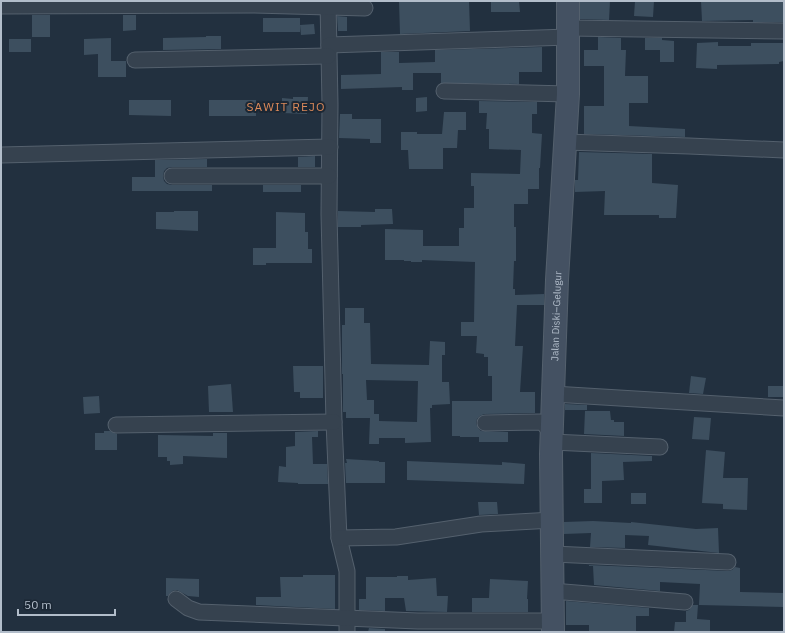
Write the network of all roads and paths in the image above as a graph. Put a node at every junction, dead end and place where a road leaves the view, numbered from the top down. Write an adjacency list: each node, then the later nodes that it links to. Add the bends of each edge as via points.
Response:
1 (568, 1): 6 (main road, Jalan Diski–Gelugur)
2 (328, 4): 3 (street); 4 (street); 7 (street)
3 (1, 6)
4 (364, 8)
5 (784, 31): 6 (street)
6 (568, 33): 7 (street); 10 (main road, Jalan Diski–Gelugur)
7 (329, 50): 8 (street); 12 (street)
8 (135, 60)
9 (444, 91): 10 (street)
10 (568, 94): 11 (main road, Jalan Diski–Gelugur)
11 (565, 142): 13 (street); 17 (main road, Jalan Diski–Gelugur)
12 (330, 147): 14 (street); 16 (street)
13 (784, 150)
14 (1, 155)
15 (172, 176): 16 (street)
16 (329, 176): 19 (street)
17 (553, 394): 18 (street); 22 (main road, Jalan Diski–Gelugur)
18 (784, 408)
19 (334, 422): 21 (street); 25 (street)
20 (485, 423): 22 (street, via 540,422)
21 (116, 425)
22 (552, 438): 23 (street); 24 (main road, Jalan Diski–Gelugur)
23 (660, 447)
24 (553, 520): 25 (street, via 481,524 396,537); 26 (main road, Jalan Diski–Gelugur)
25 (339, 538): 31 (street, via 347,571)
26 (553, 554): 27 (street); 28 (main road, Jalan Diski–Gelugur)
27 (728, 562)
28 (552, 591): 30 (street); 32 (main road, Jalan Diski–Gelugur)
29 (176, 599): 31 (street, via 199,612)
30 (685, 602)
31 (347, 625): 32 (street, via 418,621)
32 (553, 627)

